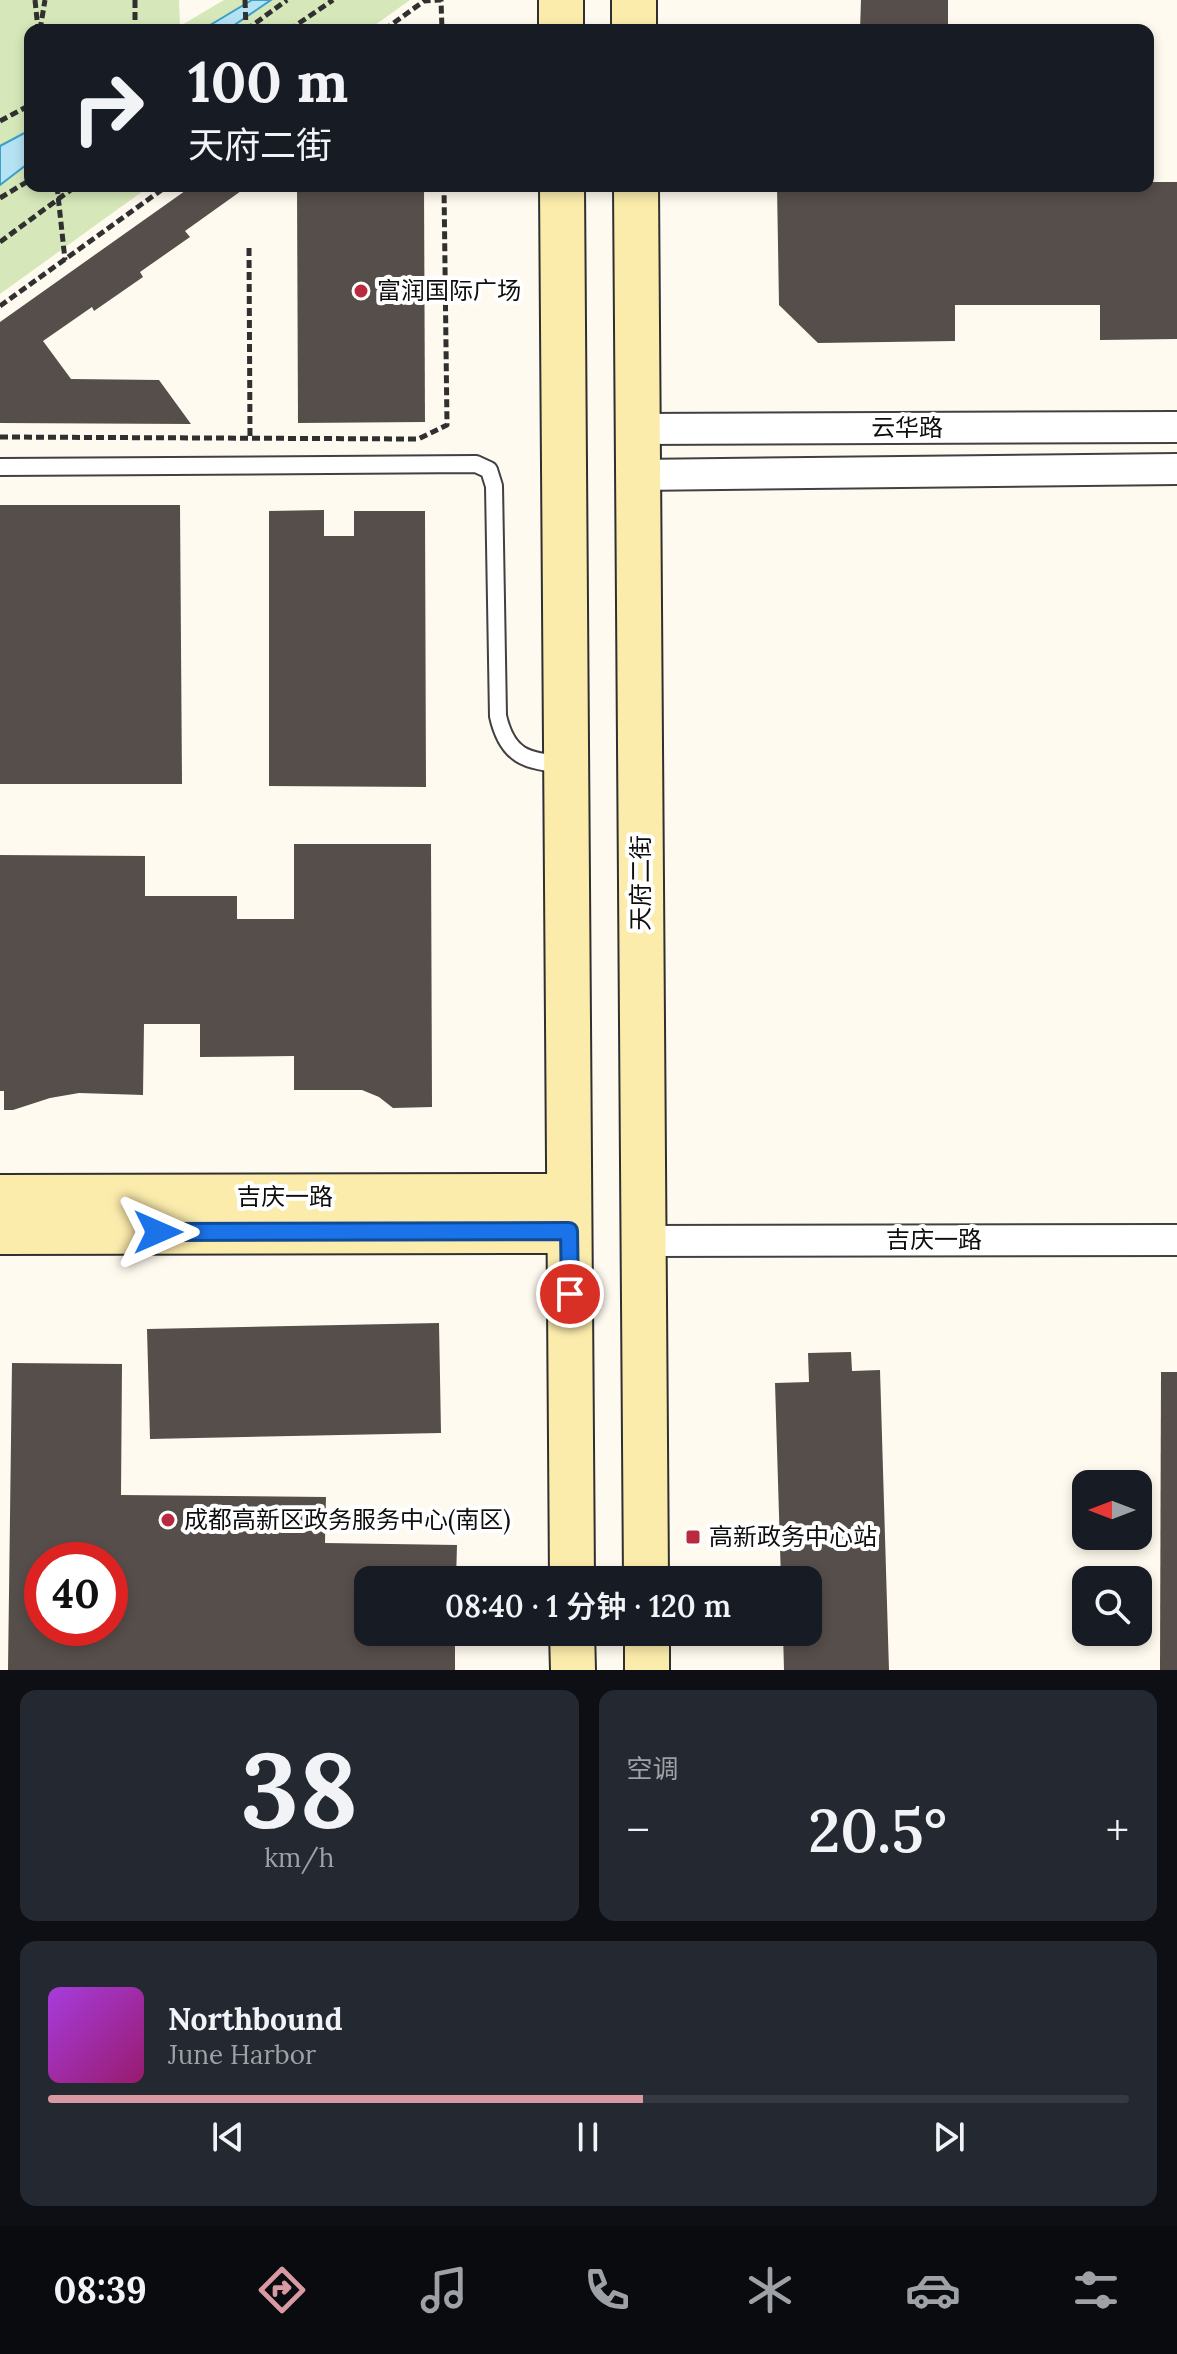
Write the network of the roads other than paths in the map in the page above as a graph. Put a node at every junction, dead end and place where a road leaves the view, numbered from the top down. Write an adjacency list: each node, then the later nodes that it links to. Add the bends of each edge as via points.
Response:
1 (561, 0): 3 (main road)
2 (634, 0): 4 (main road)
3 (561, 24)
4 (634, 24)
5 (562, 192): 12 (main road)
6 (636, 192): 8 (main road, 天府二街)
7 (1177, 427): 8 (street, 云华路)
8 (637, 429): 11 (main road, 天府二街)
9 (0, 467): 12 (lane, via 476,464 489,470 494,486 498,716 503,738 538,763)
10 (1177, 469): 11 (street, 云华路)
11 (638, 475): 17 (main road, 天府二街)
12 (566, 765): 14 (main road)
13 (0, 1197): 14 (main road, 吉庆一路)
14 (569, 1213): 15 (main road, 吉庆一路); 18 (main road)
15 (0, 1232)
16 (1177, 1240): 17 (street, 吉庆一路)
17 (644, 1241): 19 (main road, 天府二街)
18 (572, 1566)
19 (646, 1566)
20 (572, 1646): 22 (main road)
21 (647, 1646): 23 (main road)
22 (573, 1670)
23 (647, 1670)

